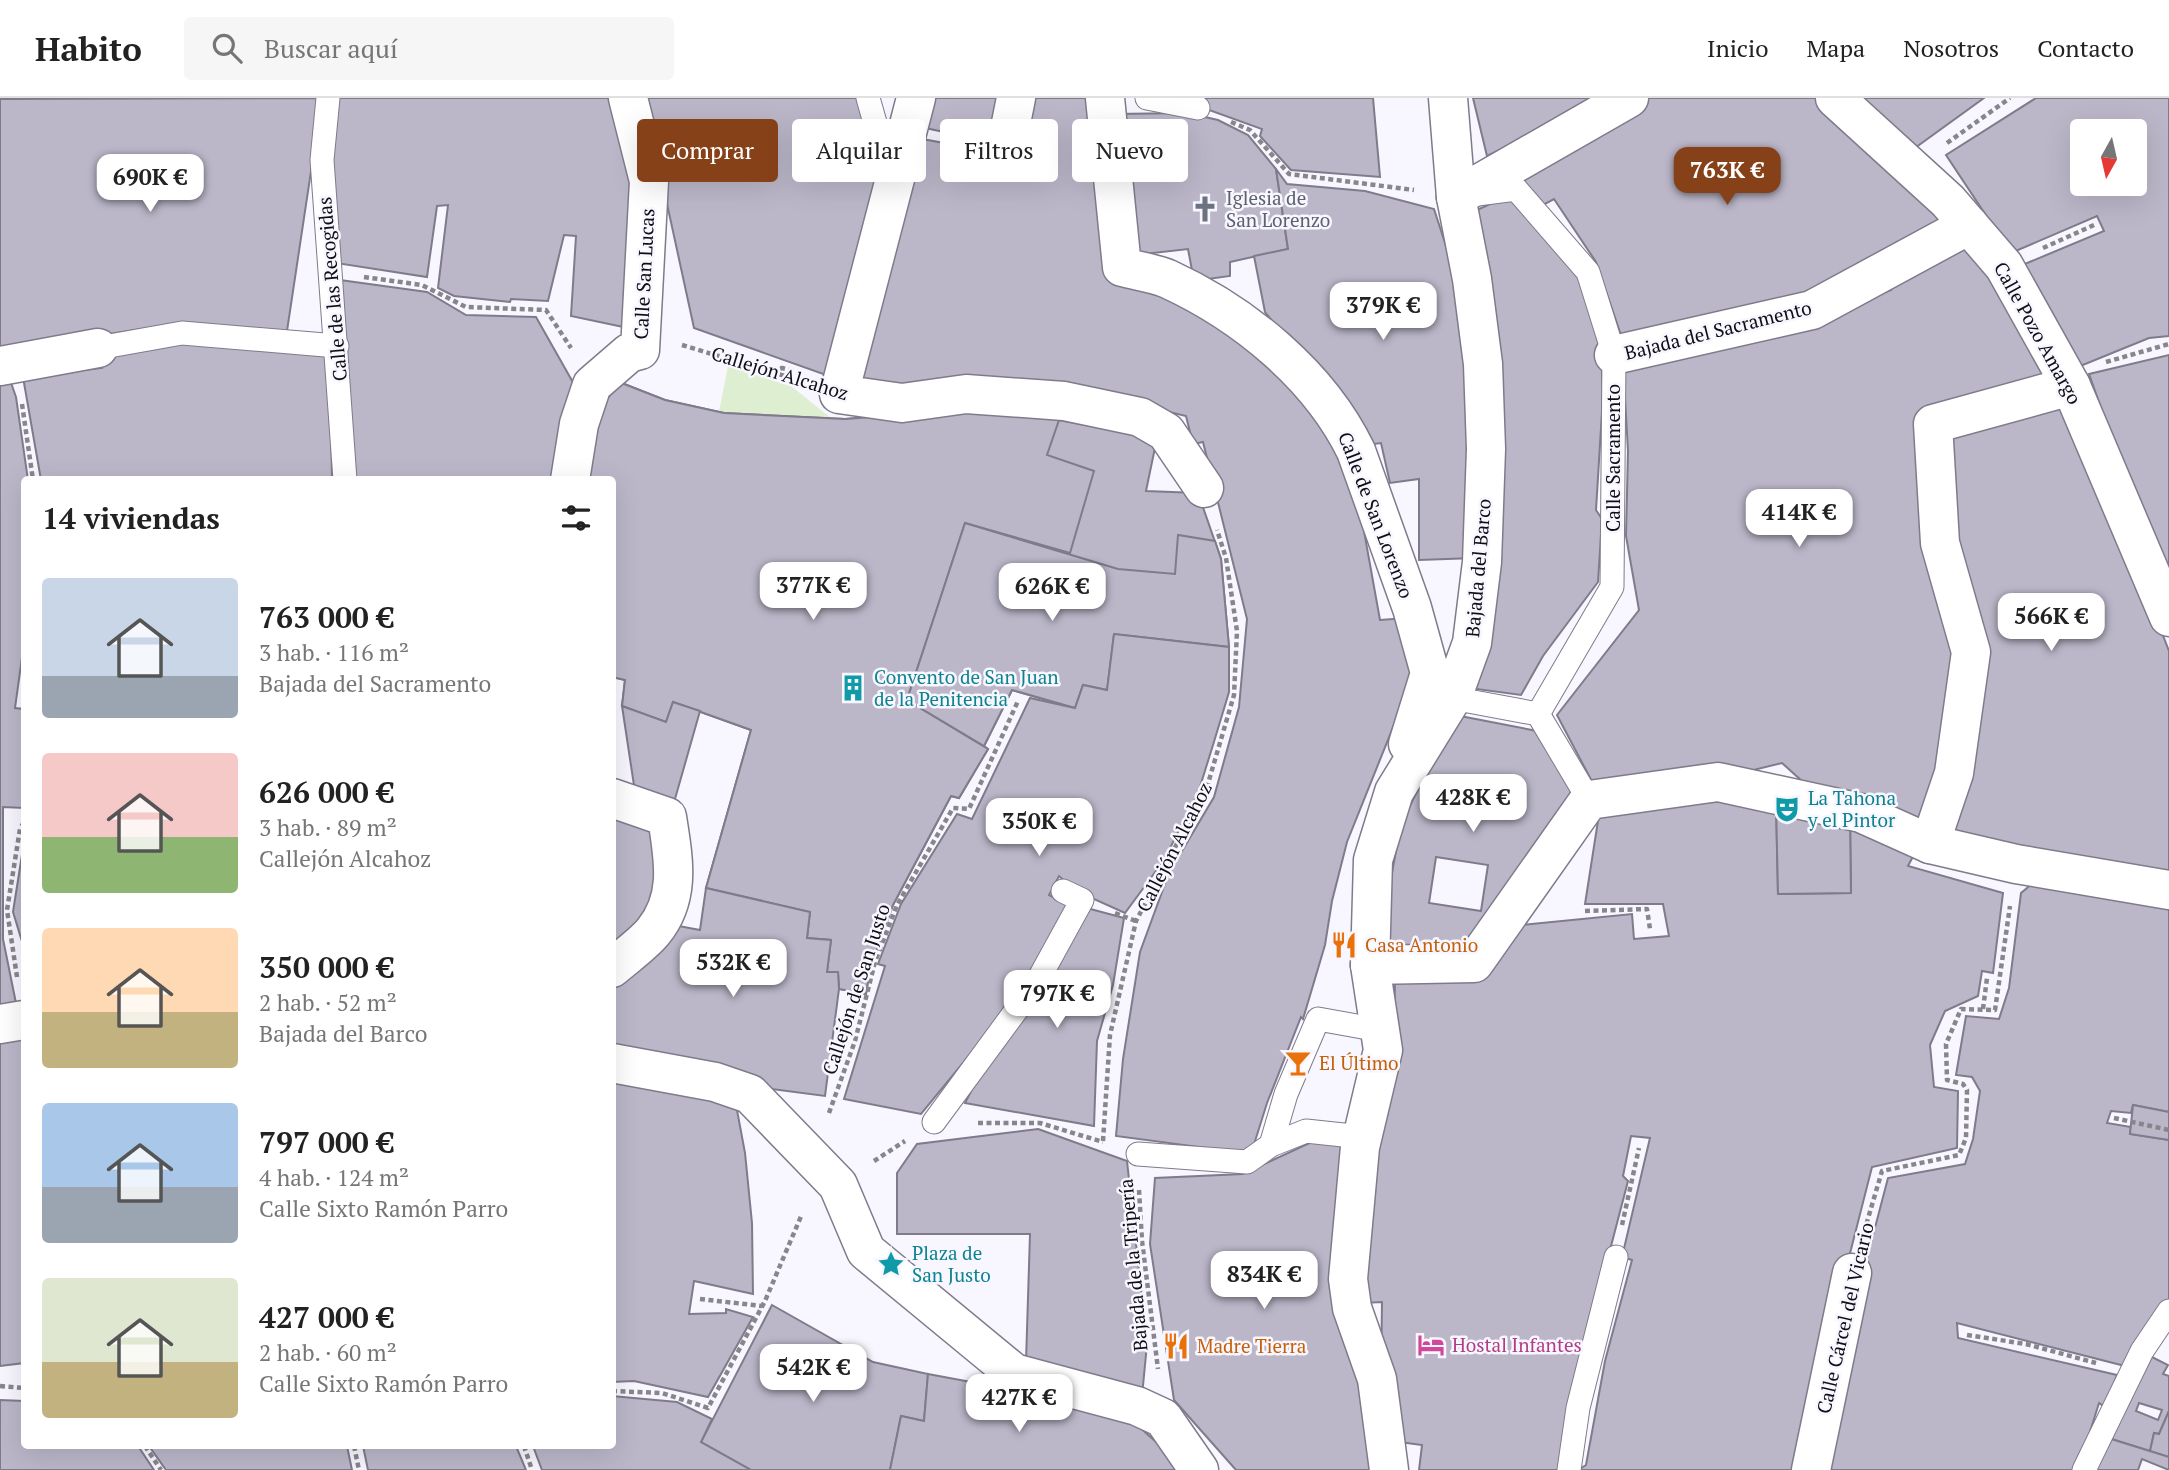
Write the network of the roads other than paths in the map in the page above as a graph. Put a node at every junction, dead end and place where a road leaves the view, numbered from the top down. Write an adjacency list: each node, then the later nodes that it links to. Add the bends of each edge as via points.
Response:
1 (328, 98): 16 (lane, Calle de las Recogidas, via 322,160)
2 (628, 98): 22 (street, Calle San Lucas, via 649,181 640,350 629,353 592,385 579,424)
3 (868, 98): 13 (lane)
4 (916, 98): 13 (street)
5 (1016, 98): 12 (street)
6 (1105, 98): 27 (street, Calle de San Lorenzo, via 1122,267 1167,278 1240,321 1299,371 1343,426 1356,451 1430,673)
7 (1147, 98): 11 (lane)
8 (1448, 98): 14 (street, Bajada del Barco)
9 (1629, 98): 14 (street)
10 (1835, 98): 15 (street, Calle Pozo Amargo)
11 (1198, 108)
12 (1012, 119)
13 (893, 185): 23 (street, Callejón Alcahoz, via 839,394 902,403 966,394 1065,401 1140,417 1166,432)
14 (1456, 197): 18 (lane, Calle Sacramento, via 1516,189 1587,272); 25 (street, Bajada del Barco, via 1483,364 1486,449 1482,562 1472,643)
15 (1969, 225): 18 (street, Bajada del Sacramento, via 1812,310); 20 (street, Calle Pozo Amargo, via 2004,266)
16 (337, 346): 17 (lane, via 182,333); 21 (lane, Calle de las Recogidas)
17 (99, 348): 19 (street)
18 (1614, 355): 26 (lane, Calle Sacramento, via 1612,587)
19 (8, 365)
20 (2067, 380): 24 (street, Calle Pozo Amargo); 30 (street, via 1933,424 1940,543 1971,652 1954,773)
21 (345, 476)
22 (571, 476)
23 (1204, 488)
24 (2169, 617)
25 (1452, 698): 26 (lane); 27 (street, Bajada del Barco)
26 (1538, 714): 29 (lane)
27 (1394, 792): 34 (street, Bajada del Barco, via 1373,860)
28 (616, 799): 33 (street, via 667,817 676,871 665,915)
29 (1589, 800): 30 (street, via 1718,782 1861,813); 34 (street, via 1474,963)
30 (1930, 844): 31 (street)
31 (2169, 890)
32 (1063, 891): 39 (lane, via 1082,900 1037,982)
33 (616, 964)
34 (1370, 965): 37 (street, Bajada del Barco)
35 (21, 1020): 36 (street)
36 (0, 1024)
37 (1379, 1030): 40 (street, Bajada del Barco, via 1383,1050); 41 (lane, via 1318,1019 1286,1094)
38 (616, 1064): 46 (street, via 715,1082 750,1094 824,1170 866,1251 1014,1373 1137,1406 1163,1418)
39 (933, 1122)
40 (1363, 1138): 41 (lane, via 1306,1131); 47 (street, Bajada del Barco, via 1348,1279 1352,1308 1377,1379)
41 (1271, 1145): 42 (lane, via 1247,1162)
42 (1138, 1154)
43 (1616, 1256): 48 (lane, via 1578,1408)
44 (1852, 1273): 49 (street, Calle Cárcel del Vicario)
45 (2169, 1311): 50 (lane, via 2142,1351)
46 (1199, 1470)
47 (1389, 1470)
48 (1569, 1470)
49 (1811, 1470)
50 (2084, 1470)

